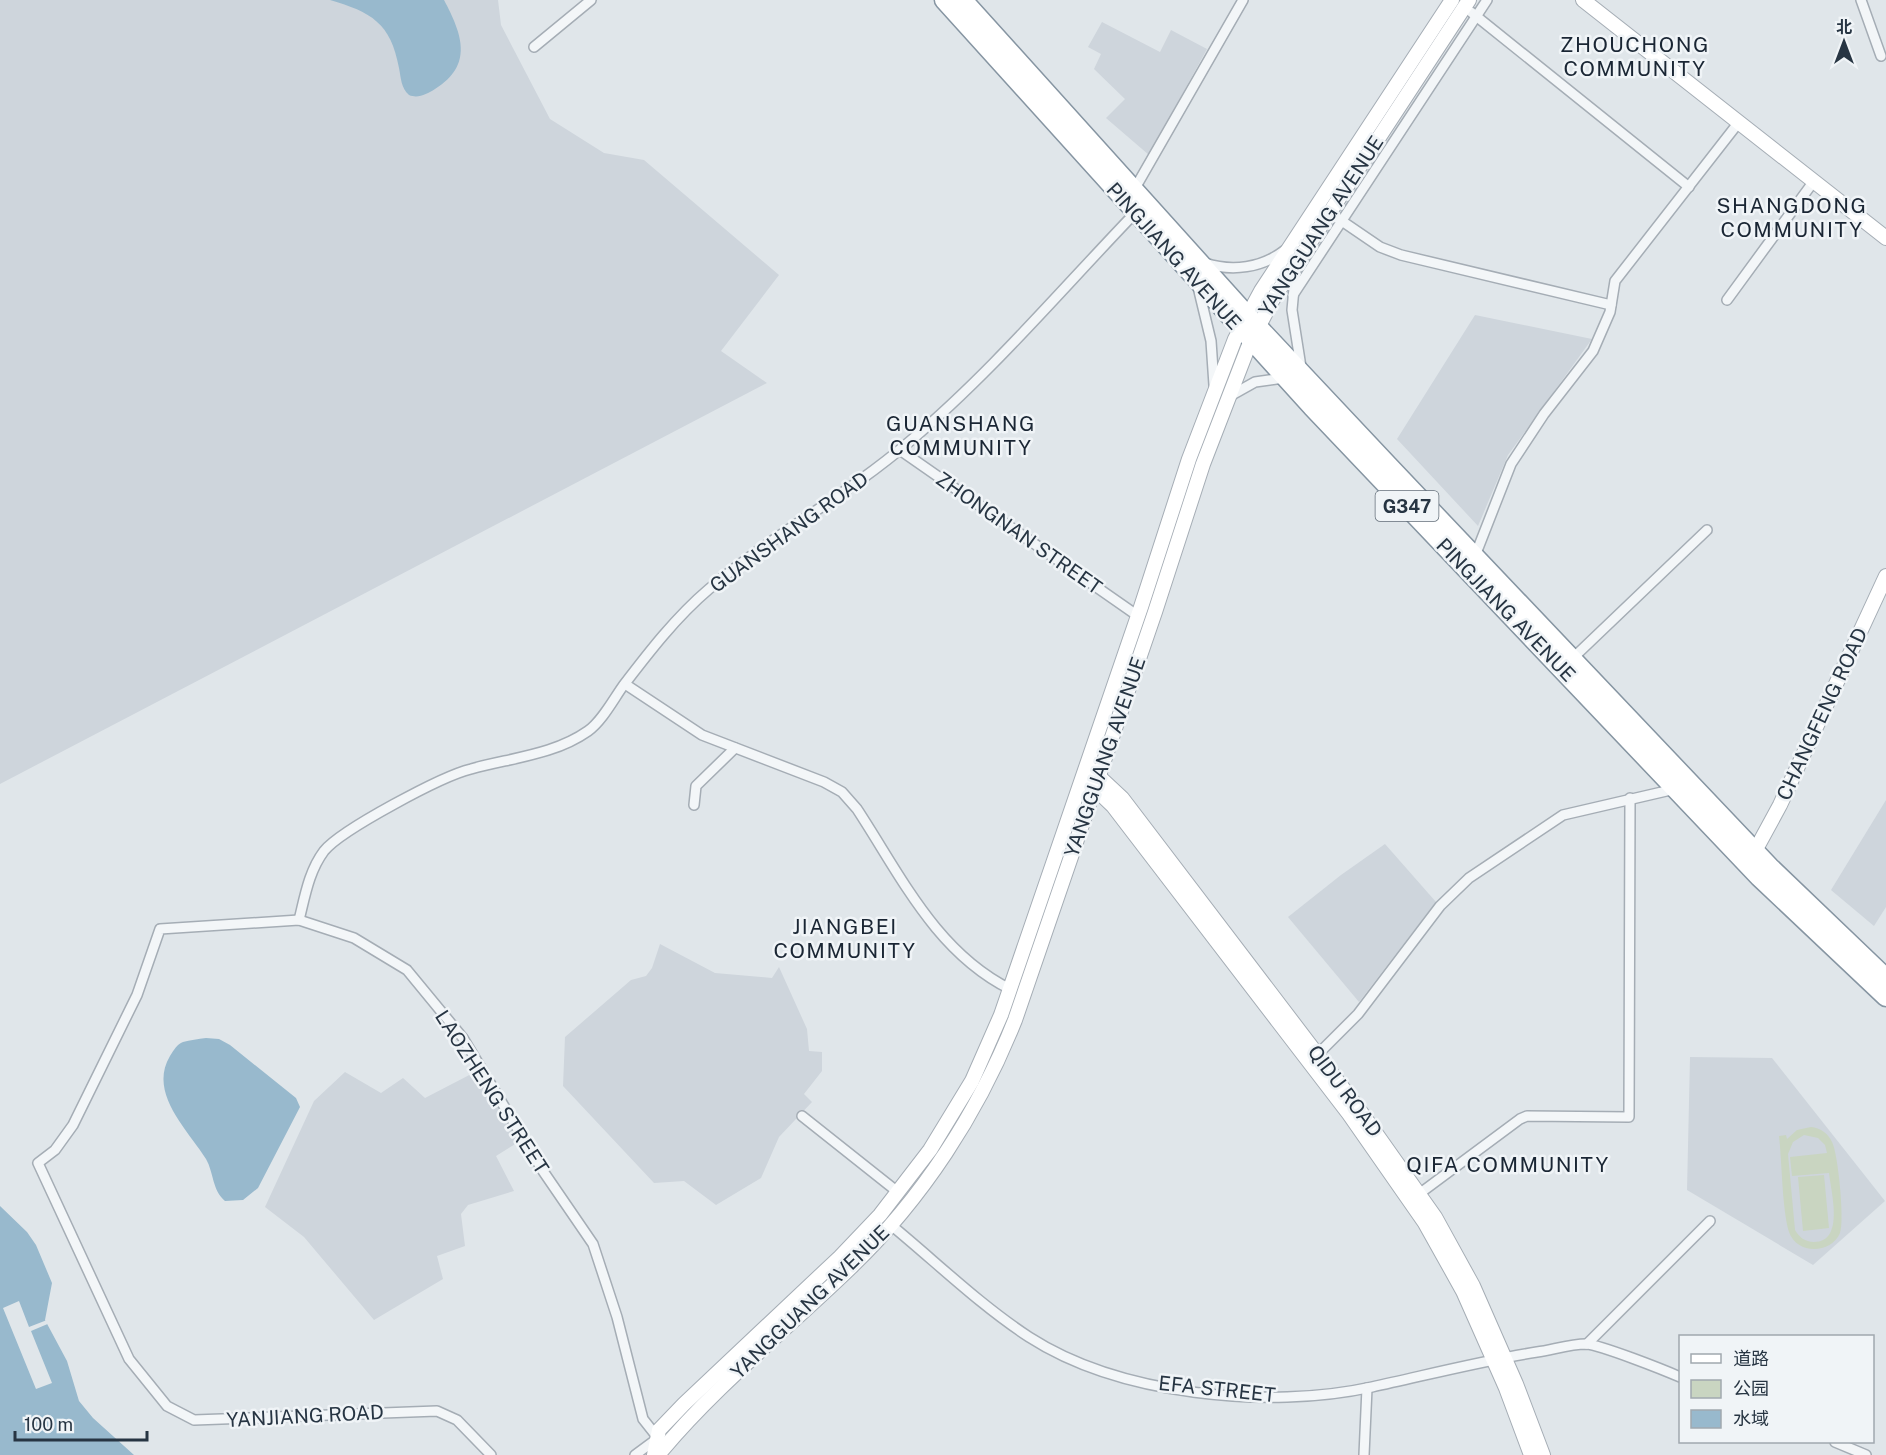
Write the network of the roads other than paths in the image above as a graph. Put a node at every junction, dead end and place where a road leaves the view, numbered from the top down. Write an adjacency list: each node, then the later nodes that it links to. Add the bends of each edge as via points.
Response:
1 (591, 0): 9 (street)
2 (944, 0): 15 (highway, PINGJIANG AVENUE / G347)
3 (963, 0): 14 (highway, PINGJIANG AVENUE / G347)
4 (1243, 0): 14 (street)
5 (1487, 0): 8 (street)
6 (1583, 0): 11 (street)
7 (1861, 0): 10 (street)
8 (1465, 6): 13 (street); 16 (street, YANGGUANG AVENUE); 18 (street, YANGGUANG AVENUE)
9 (534, 47)
10 (1881, 56)
11 (1739, 122): 12 (street); 13 (street)
12 (1814, 181): 17 (street); 22 (street)
13 (1689, 187): 23 (street, via 1616,281)
14 (1134, 190): 20 (highway, PINGJIANG AVENUE / G347)
15 (1135, 213): 20 (highway, PINGJIANG AVENUE / G347); 28 (street, GUANSHANG ROAD, via 983,372)
16 (1335, 217): 19 (street, YANGGUANG AVENUE); 21 (street); 23 (street, via 1380,247 1401,255)
17 (1886, 237)
18 (1290, 247): 20 (street, via 1274,258 1247,267); 24 (street, YANGGUANG AVENUE)
19 (1298, 262): 21 (street); 24 (street, YANGGUANG AVENUE)
20 (1197, 270): 24 (highway, PINGJIANG AVENUE / G347); 26 (street, via 1211,340)
21 (1293, 295): 25 (street)
22 (1727, 300)
23 (1611, 305): 30 (street, via 1593,351 1511,464)
24 (1249, 327): 25 (highway, PINGJIANG AVENUE / G347); 26 (street, YANGGUANG AVENUE); 27 (street, YANGGUANG AVENUE)
25 (1294, 376): 27 (street, via 1255,382); 30 (highway, PINGJIANG AVENUE / G347); 38 (highway, PINGJIANG AVENUE / G347)
26 (1214, 393): 32 (street, YANGGUANG AVENUE)
27 (1228, 398): 37 (street, YANGGUANG AVENUE)
28 (900, 450): 32 (street, ZHONGNAN STREET); 34 (street, GUANSHANG ROAD, via 760,548 707,591 658,640)
29 (1707, 530): 33 (street)
30 (1475, 556): 33 (highway, PINGJIANG AVENUE / G347)
31 (1884, 585): 41 (street, CHANGFENG ROAD)
32 (1138, 616): 36 (street, YANGGUANG AVENUE)
33 (1573, 658): 41 (highway, PINGJIANG AVENUE / G347)
34 (626, 684): 35 (street, via 688,728); 42 (street, GUANSHANG ROAD, via 591,729 578,737 543,752 440,781 339,836 311,872)
35 (735, 748): 40 (street, via 696,786); 44 (street, via 842,792 945,941 978,971)
36 (1084, 770): 37 (street, QIDU ROAD); 44 (street, YANGGUANG AVENUE)
37 (1096, 781): 46 (street, QIDU ROAD, via 1122,798); 52 (street, YANGGUANG AVENUE, via 997,1063 942,1158); 54 (street, QIDU ROAD, via 1385,1164 1440,1247)
38 (1676, 789): 39 (street); 45 (highway, PINGJIANG AVENUE / G347, via 1794,911)
39 (1630, 798): 46 (street, via 1563,815 1458,886 1358,1014); 50 (street, via 1629,1117 1527,1116)
40 (694, 805)
41 (1755, 851): 43 (highway, PINGJIANG AVENUE / G347)
42 (299, 920): 48 (street, LAOZHENG STREET, via 160,929 137,995 74,1125 55,1150); 57 (street, LAOZHENG STREET, via 354,938 395,961 423,988 463,1038 543,1171 593,1244 643,1419)
43 (1886, 978)
44 (1010, 989): 49 (street, YANGGUANG AVENUE, via 972,1081)
45 (1886, 997)
46 (1317, 1055): 50 (street, QIDU ROAD)
47 (802, 1116): 49 (street)
48 (38, 1163): 59 (street, YANJIANG ROAD, via 122,1347 146,1382 174,1411 208,1421 368,1411 437,1411 457,1420)
49 (899, 1193): 57 (street, YANGGUANG AVENUE, via 847,1251 709,1379 660,1430)
50 (1419, 1194): 54 (street, QIDU ROAD, via 1463,1267)
51 (1710, 1221): 53 (street)
52 (891, 1225): 56 (street, EFA STREET, via 1014,1326 1059,1354 1097,1370 1172,1387 1243,1395 1306,1396); 61 (street, YANGGUANG AVENUE, via 719,1389)
53 (1587, 1344): 54 (street, EFA STREET); 55 (street)
54 (1499, 1358): 56 (street, EFA STREET); 63 (street, QIDU ROAD); 64 (street, QIDU ROAD)
55 (1679, 1377)
56 (1367, 1388): 62 (street)
57 (658, 1438): 60 (street); 61 (street, YANGGUANG AVENUE)
58 (1837, 1443): 65 (street)
59 (491, 1455)
60 (635, 1455)
61 (656, 1455)
62 (1364, 1455)
63 (1531, 1455)
64 (1543, 1455)
65 (1866, 1455)

